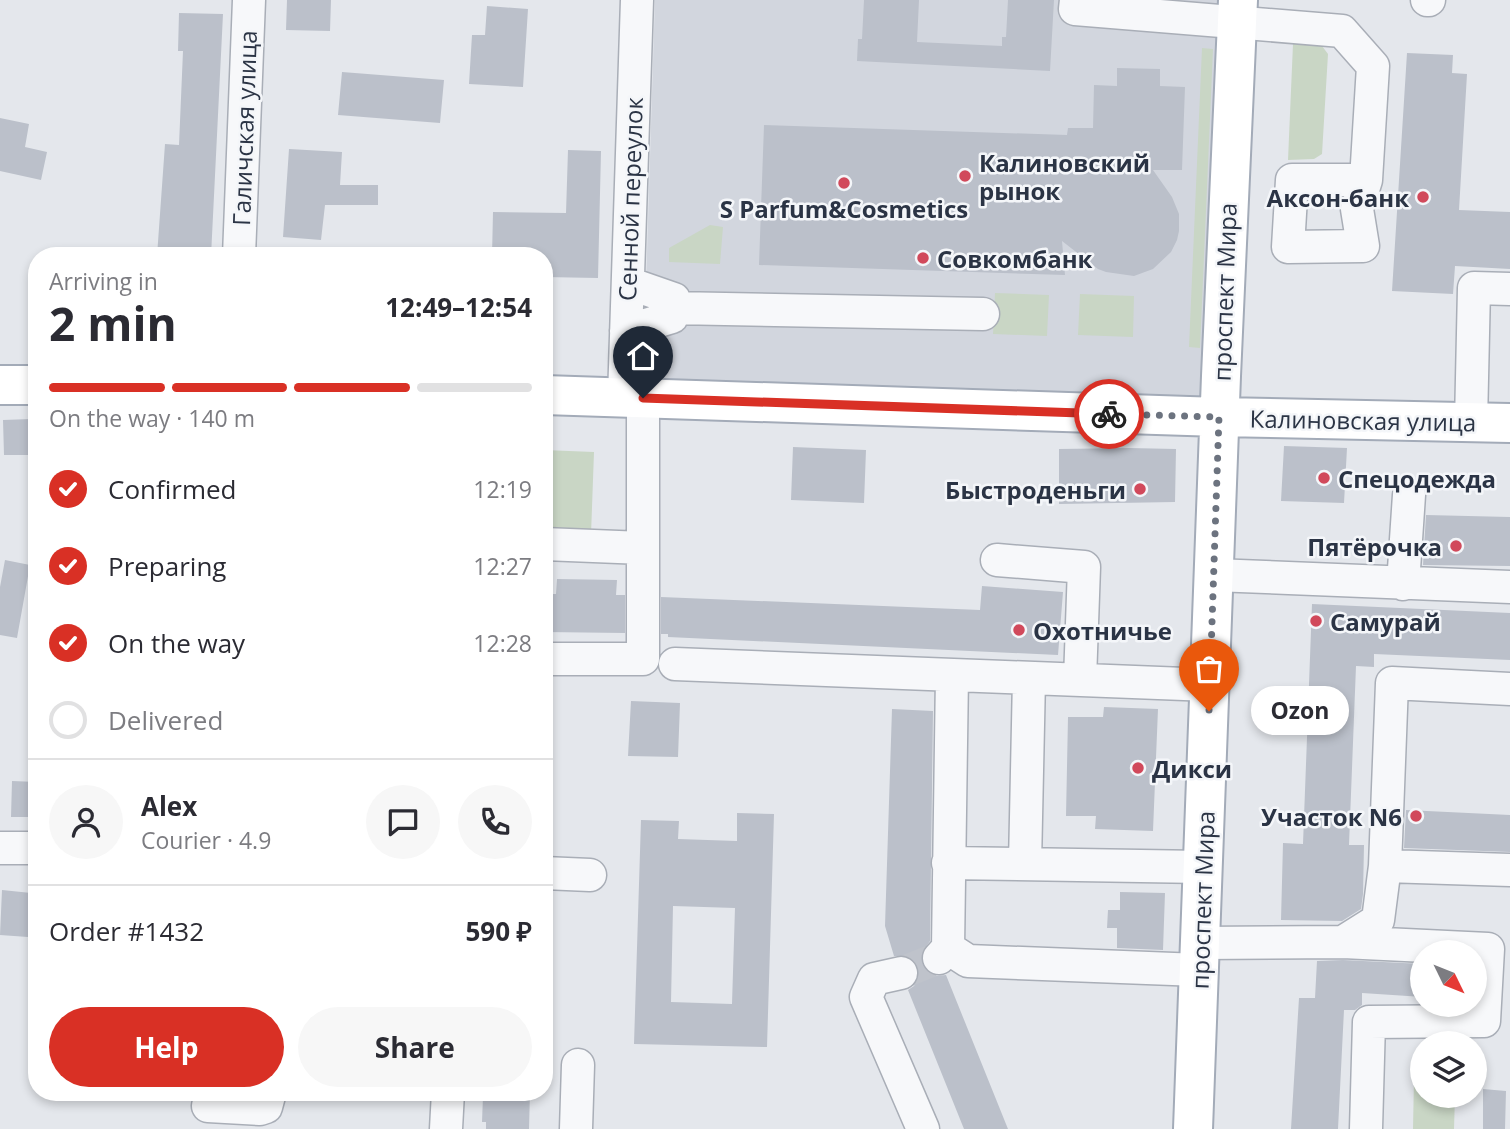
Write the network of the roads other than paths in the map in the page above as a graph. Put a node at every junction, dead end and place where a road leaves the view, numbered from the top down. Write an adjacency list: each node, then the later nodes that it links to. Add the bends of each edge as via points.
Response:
1 (249, 0): 6 (street, Галичская улица)
2 (637, 0): 7 (street, Сенной переулок)
3 (1076, 0): 4 (street, via 1075,9)
4 (1237, 11): 5 (street, via 1342,31 1373,66); 16 (main road, проспект Мира)
5 (1366, 180)
6 (239, 247)
7 (628, 283): 9 (street, via 674,299); 11 (street, Сенной переулок)
8 (1510, 289): 17 (street, via 1474,288)
9 (673, 308): 10 (street); 11 (street, via 672,317)
10 (983, 314)
11 (626, 331): 15 (street, Сенной переулок)
12 (0, 384): 13 (main road)
13 (28, 385)
14 (553, 395): 15 (main road, Калиновская улица)
15 (634, 398): 16 (main road, Калиновская улица); 21 (street, Сенной переулок)
16 (1219, 417): 17 (main road, Калиновская улица); 23 (main road, проспект Мира)
17 (1471, 423): 18 (main road, Калиновская улица)
18 (1510, 423)
19 (1409, 495): 24 (street)
20 (553, 544): 21 (street)
21 (643, 548): 26 (street, Сенной переулок, via 643,659)
22 (997, 561): 30 (street, via 1084,567)
23 (1213, 575): 24 (street); 31 (main road, проспект Мира)
24 (1403, 584): 25 (street)
25 (1510, 587)
26 (553, 659)
27 (675, 664): 28 (street)
28 (952, 675): 29 (street); 35 (street)
29 (1029, 678): 30 (street); 36 (street)
30 (1080, 680): 31 (street)
31 (1210, 684): 38 (main road, проспект Мира)
32 (1510, 690): 37 (street, via 1392,684)
33 (0, 848): 34 (street)
34 (28, 848)
35 (948, 863): 36 (street); 43 (street, via 944,953 968,961)
36 (1025, 864): 38 (street)
37 (1385, 866): 39 (street); 42 (street, via 1378,920)
38 (1203, 867): 43 (main road, проспект Мира)
39 (1510, 870)
40 (553, 873): 41 (street)
41 (590, 875)
42 (1343, 942): 43 (street); 53 (street, via 1488,949 1484,1021 1369,1022)
43 (1200, 956): 52 (main road, проспект Мира)
44 (901, 973): 51 (street, via 874,979 866,997)
45 (578, 1065): 50 (street)
46 (268, 1101): 48 (street, via 260,1109)
47 (448, 1101): 49 (street)
48 (208, 1109)
49 (446, 1129)
50 (576, 1129)
51 (923, 1129)
52 (1193, 1129)
53 (1366, 1129)

